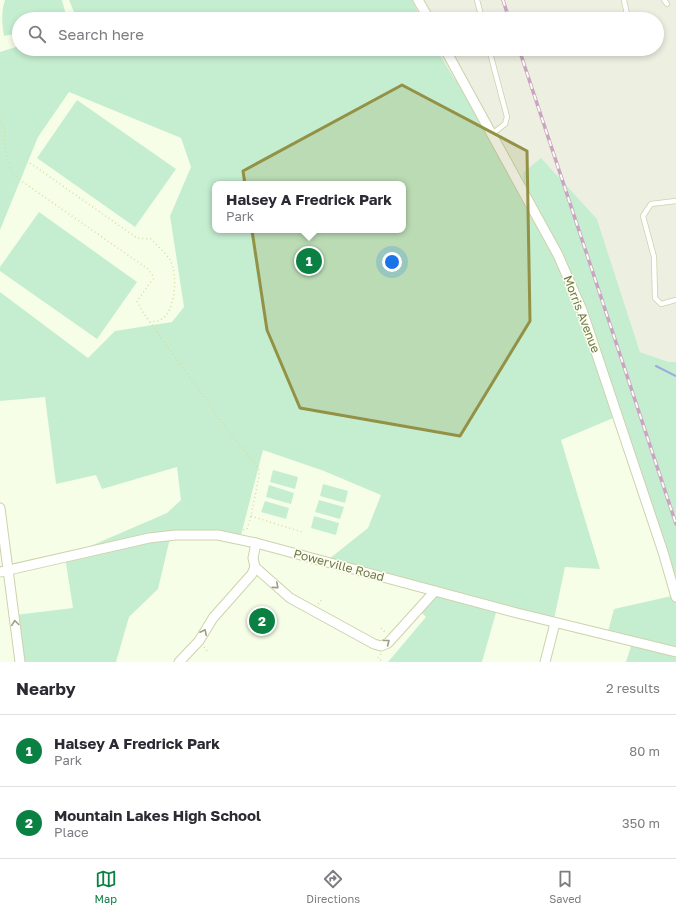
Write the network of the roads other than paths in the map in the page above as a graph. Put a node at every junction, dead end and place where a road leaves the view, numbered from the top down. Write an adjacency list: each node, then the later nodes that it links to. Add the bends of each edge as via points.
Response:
1 (418, 0): 4 (street)
2 (477, 0): 5 (lane)
3 (624, 0): 6 (lane)
4 (425, 12)
5 (480, 12)
6 (627, 12)
7 (449, 56): 9 (street, Morris Avenue)
8 (491, 56): 9 (lane, via 507,118 505,124)
9 (492, 134): 17 (street, Morris Avenue, via 558,255 582,310)
10 (676, 201): 11 (lane, via 651,204 644,216 654,257 655,298 661,304)
11 (676, 300)
12 (0, 508): 15 (street)
13 (256, 543): 14 (street); 15 (street, Powerville Road, via 218,535 149,538); 16 (street, Powerville Road)
14 (254, 567): 16 (street, one-way to 16, via 290,598 381,646 388,643); 21 (street, one-way to 14, via 252,574)
15 (4, 571): 20 (street, one-way to 15)
16 (435, 591): 18 (street, Powerville Road)
17 (676, 597)
18 (555, 623): 19 (street, Powerville Road); 22 (street)
19 (676, 652)
20 (20, 662)
21 (179, 662)
22 (545, 662)

